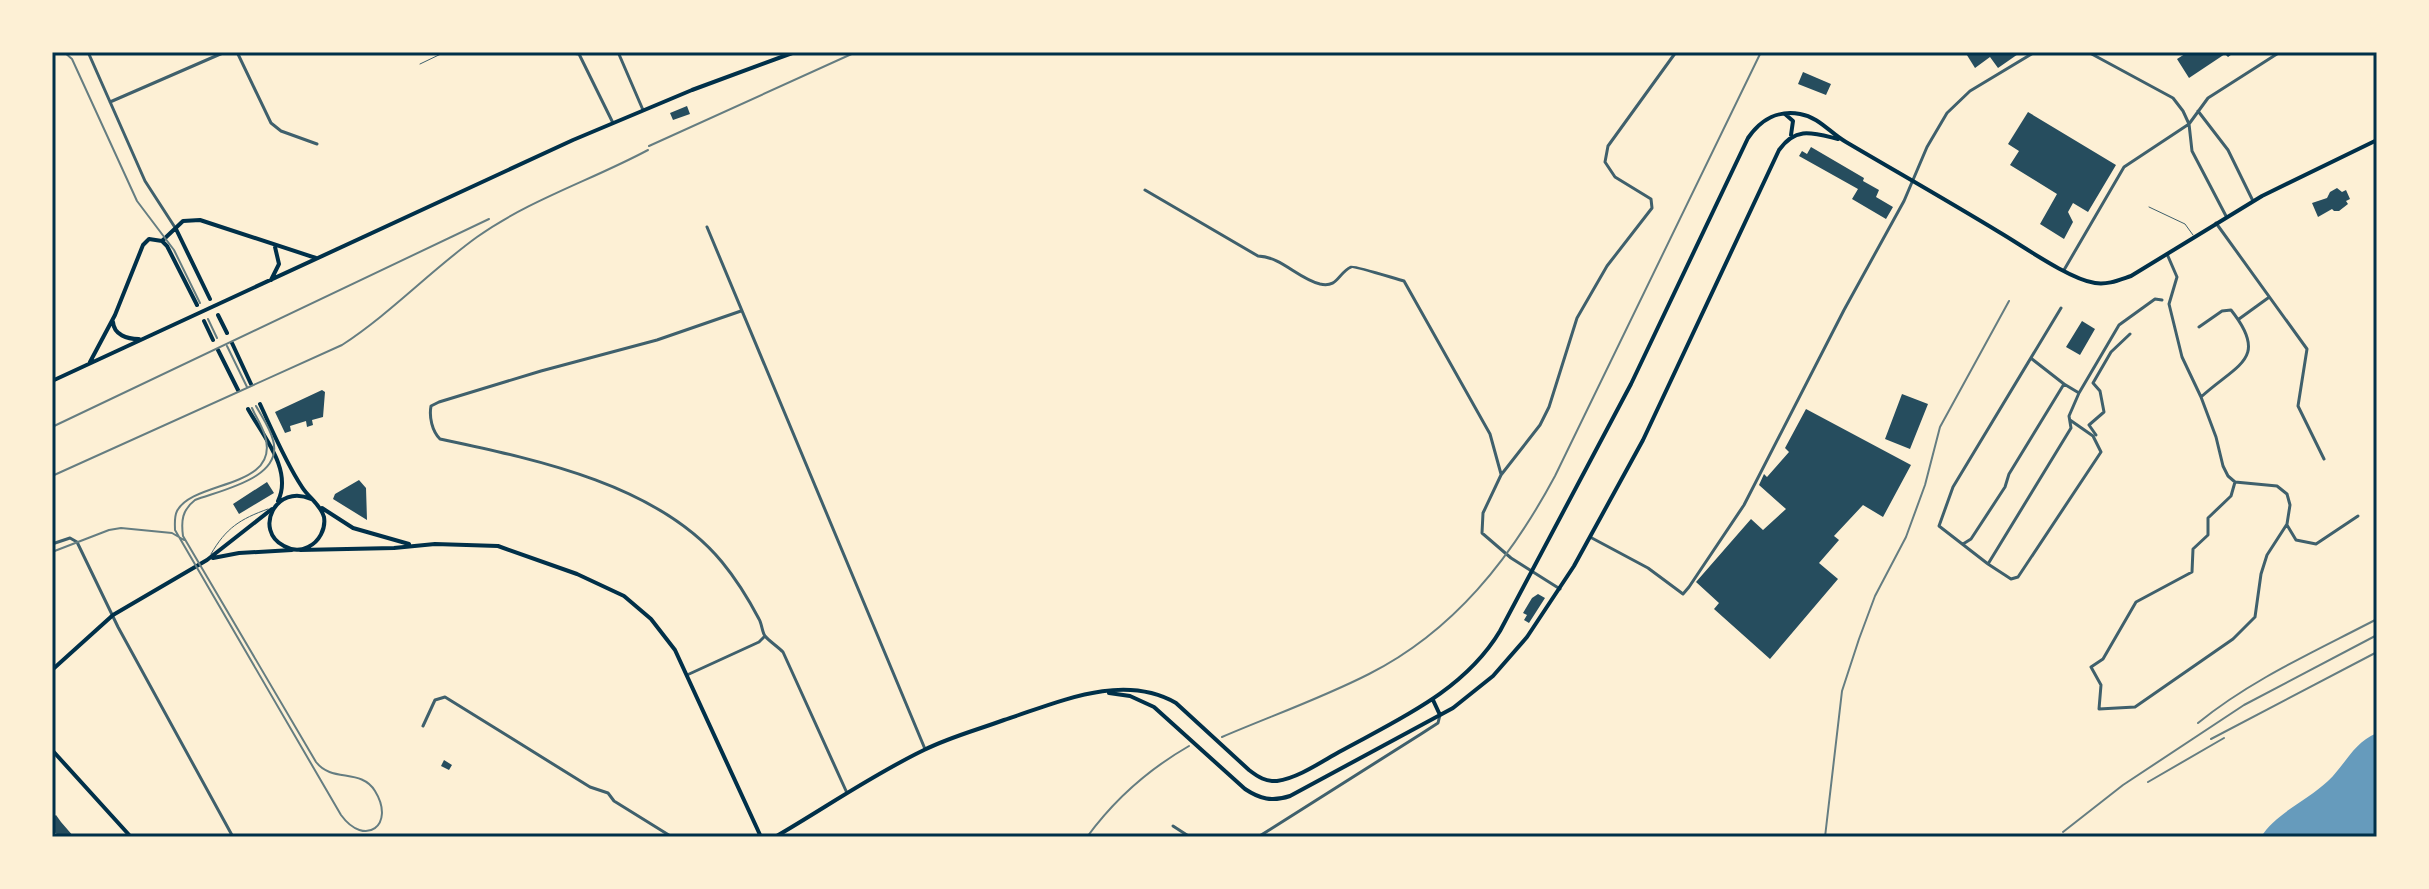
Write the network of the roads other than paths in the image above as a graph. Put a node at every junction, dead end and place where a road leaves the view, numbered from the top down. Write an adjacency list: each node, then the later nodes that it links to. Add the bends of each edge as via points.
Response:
1 (88, 52): 13 (street)
2 (225, 52): 13 (street)
3 (237, 52): 22 (street, via 271,123)
4 (445, 52): 12 (lane)
5 (564, 52): 17 (street, via 579,54)
6 (618, 52): 14 (street)
7 (795, 52): 14 (main road)
8 (1676, 52): 68 (street, via 1608,146 1605,162 1615,177 1651,199 1652,208 1607,266 1577,318 1549,407)
9 (2035, 52): 23 (street, via 1956,103)
10 (2088, 52): 18 (street, via 2169,97)
11 (2280, 52): 15 (street, via 2208,98)
12 (420, 64)
13 (110, 102): 30 (street, via 145,181)
14 (643, 110): 17 (main road)
15 (2198, 111): 18 (street); 25 (street, via 2228,150)
16 (1781, 113): 19 (main road, via 1793,121); 20 (main road, via 1814,118); 82 (main road, via 1760,123 1748,138 1631,384)
17 (613, 123): 35 (main road)
18 (2189, 124): 27 (street, via 2192,151); 36 (street, via 2124,167)
19 (1791, 135): 20 (main road); 75 (main road, via 1769,169 1643,440)
20 (1841, 139): 23 (main road)
21 (2377, 140): 25 (main road)
22 (317, 144)
23 (1912, 180): 36 (main road); 75 (street, via 1744,505 1683,594)
24 (1145, 190): 68 (street, via 1258,256 1270,257 1318,283 1338,281 1357,265 1404,281 1490,434)
25 (2253, 201): 27 (main road)
26 (2149, 207): 31 (lane, via 2185,224)
27 (2227, 217): 28 (main road)
28 (2216, 223): 31 (main road); 38 (street)
29 (707, 227): 43 (street)
30 (176, 229): 32 (main road); 33 (main road, via 183,221 197,219); 39 (main road)
31 (2194, 237): 34 (main road)
32 (162, 241): 41 (main road); 44 (main road, via 149,239 143,245)
33 (274, 245): 35 (main road); 37 (main road, via 279,264)
34 (2167, 254): 36 (main road, via 2115,282 2097,283); 62 (street, via 2177,277 2169,304 2182,357)
35 (317, 259): 37 (main road)
36 (2064, 270)
37 (271, 280): 51 (main road)
38 (2270, 297): 46 (street); 67 (street, via 2307,349 2298,406)
39 (210, 299)
40 (2162, 300): 61 (street, via 2155,299 2119,325)
41 (197, 305)
42 (2061, 308): 55 (street)
43 (741, 311): 85 (street, via 439,402 430,412 440,439 573,472 673,519 724,564); 92 (street)
44 (115, 315): 51 (main road, via 117,332); 56 (main road)
45 (218, 315): 49 (main road)
46 (2239, 319): 48 (street, via 2226,309); 62 (street, via 2251,346 2247,357)
47 (204, 321): 52 (main road)
48 (2199, 327)
49 (227, 333)
50 (2130, 334): 66 (street, via 2111,352 2093,383 2104,412 2089,425)
51 (141, 339): 56 (main road)
52 (213, 340)
53 (232, 343): 58 (main road)
54 (218, 350): 60 (main road)
55 (2032, 359): 59 (street); 77 (street, via 1953,487 1939,526)
56 (89, 363): 57 (main road)
57 (52, 381)
58 (251, 384)
59 (2064, 384): 61 (street); 77 (street, via 2005,487)
60 (238, 390)
61 (2079, 393): 65 (street)
62 (2201, 397): 69 (street, via 2223,466)
63 (260, 404): 70 (main road)
64 (248, 409): 72 (main road, via 280,469 283,486)
65 (2070, 420): 81 (street, via 2071,428); 81 (street, via 2093,436 2101,452 2018,577 2011,579)
66 (2096, 435)
67 (2324, 459)
68 (1501, 475): 82 (street, via 1483,513 1482,533)
69 (2235, 482): 74 (street, via 2277,486 2287,494); 74 (street, via 2231,496 2208,518 2208,535 2193,549 2192,572 2136,602 2103,659 2091,667 2101,685 2099,709 2135,707 2233,639 2255,617 2267,555)
70 (311, 499): 71 (main road); 72 (main road, via 293,495)
71 (317, 505): 78 (main road, via 353,528); 79 (main road, via 324,521 321,534 313,545)
72 (275, 506): 79 (main road, via 271,532 280,544); 80 (main road); 80 (lane, via 224,532)
73 (2358, 516): 74 (street, via 2316,544 2296,540)
74 (2287, 524)
75 (1590, 537): 83 (main road)
76 (52, 544): 84 (street, via 75,539)
77 (1963, 544): 81 (street)
78 (411, 545): 79 (main road); 87 (main road, via 498,546 601,584 624,596 659,627)
79 (297, 550): 80 (main road)
80 (207, 560): 84 (main road)
81 (1988, 564)
82 (1532, 573): 83 (street); 89 (main road, via 1485,653)
83 (1560, 589): 90 (main road, via 1504,665)
84 (113, 615): 86 (main road); 97 (street)
85 (765, 636): 87 (street); 94 (street, via 783,652)
86 (52, 670)
87 (687, 675): 99 (main road)
88 (1098, 693): 89 (main road, via 1138,690 1166,697 1249,770 1274,781 1332,756); 90 (main road, via 1130,696 1154,707 1245,789 1266,800 1290,796); 92 (main road)
89 (1433, 700): 90 (main road)
90 (1440, 715): 102 (street, via 1438,723)
91 (423, 726): 98 (street, via 435,700 445,697)
92 (925, 749): 94 (main road)
93 (52, 750): 96 (main road)
94 (847, 793): 100 (main road)
95 (1173, 826): 101 (street)
96 (131, 837)
97 (233, 837)
98 (672, 837)
99 (761, 837)
100 (775, 837)
101 (1190, 837)
102 (1258, 837)

